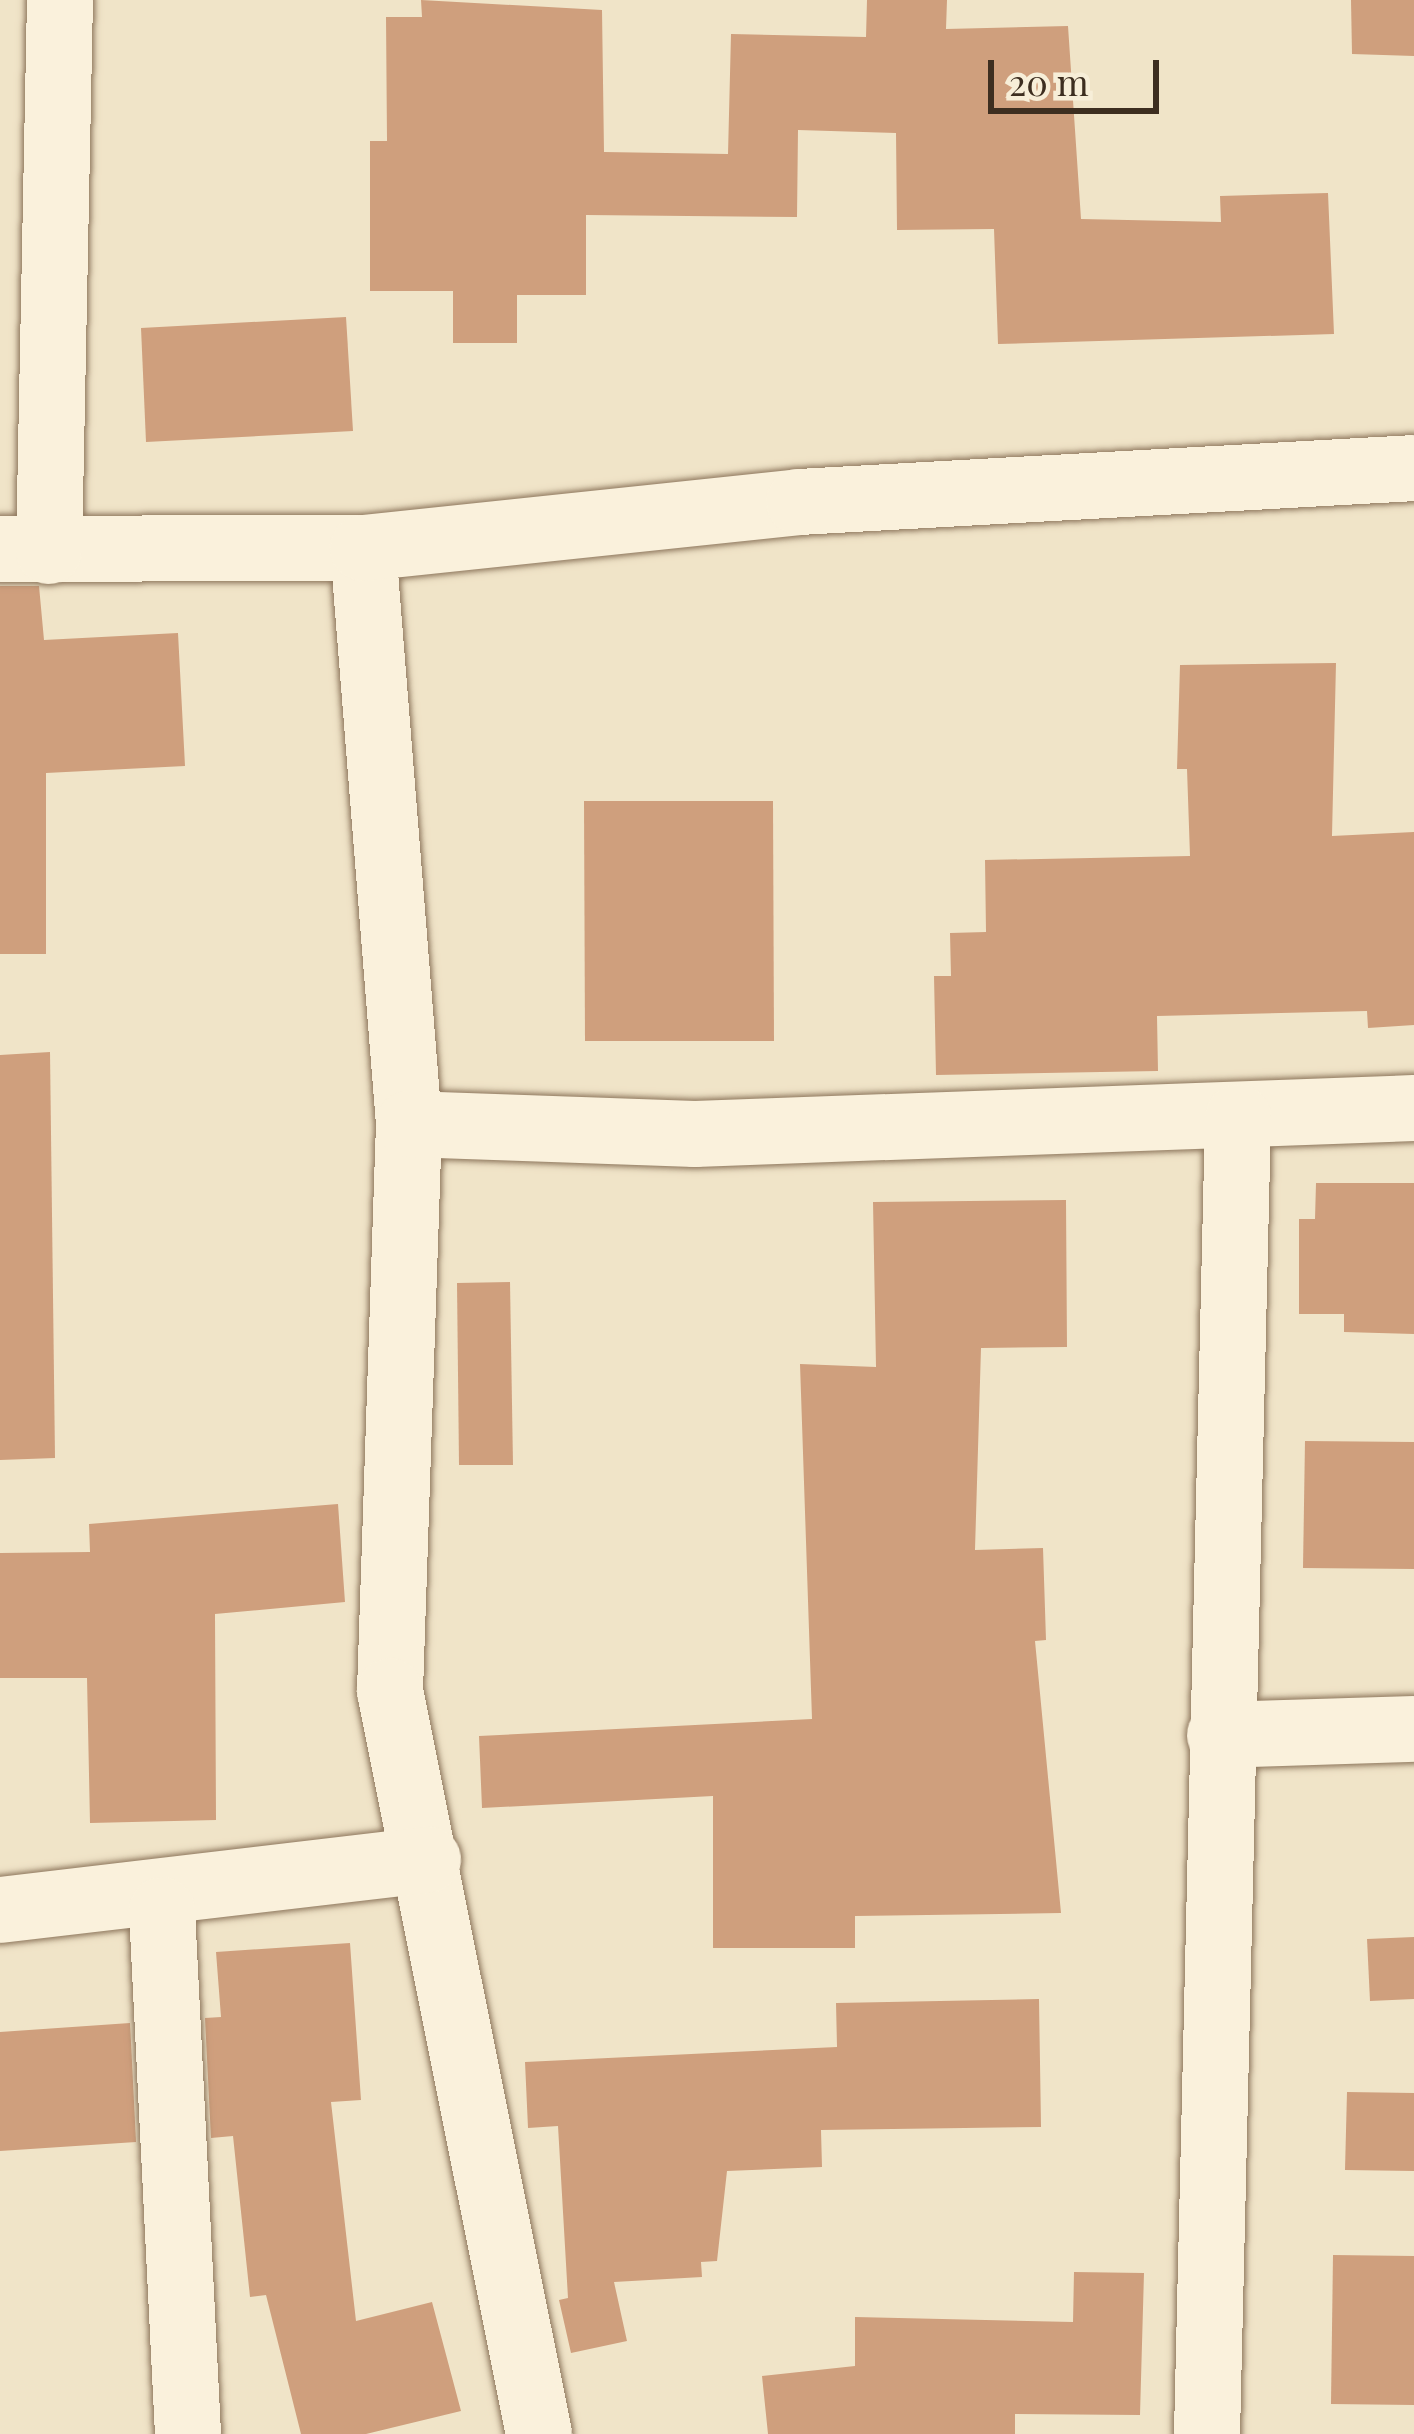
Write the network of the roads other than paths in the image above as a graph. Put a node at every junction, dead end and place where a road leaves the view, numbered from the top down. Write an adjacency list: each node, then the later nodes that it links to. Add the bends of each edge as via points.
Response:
1 (60, 0): 4 (street)
2 (1414, 468): 3 (street, via 799,502)
3 (363, 548): 4 (street); 7 (street)
4 (24, 550)
5 (1414, 1108): 6 (street)
6 (1238, 1117): 7 (street, via 695,1134); 9 (street)
7 (409, 1124): 10 (street, via 390,1691)
8 (1414, 1729): 9 (street)
9 (1220, 1735): 15 (street)
10 (428, 1859): 11 (street); 14 (street)
11 (0, 1910)
12 (162, 1910): 13 (street)
13 (188, 2434)
14 (539, 2434)
15 (1207, 2434)

